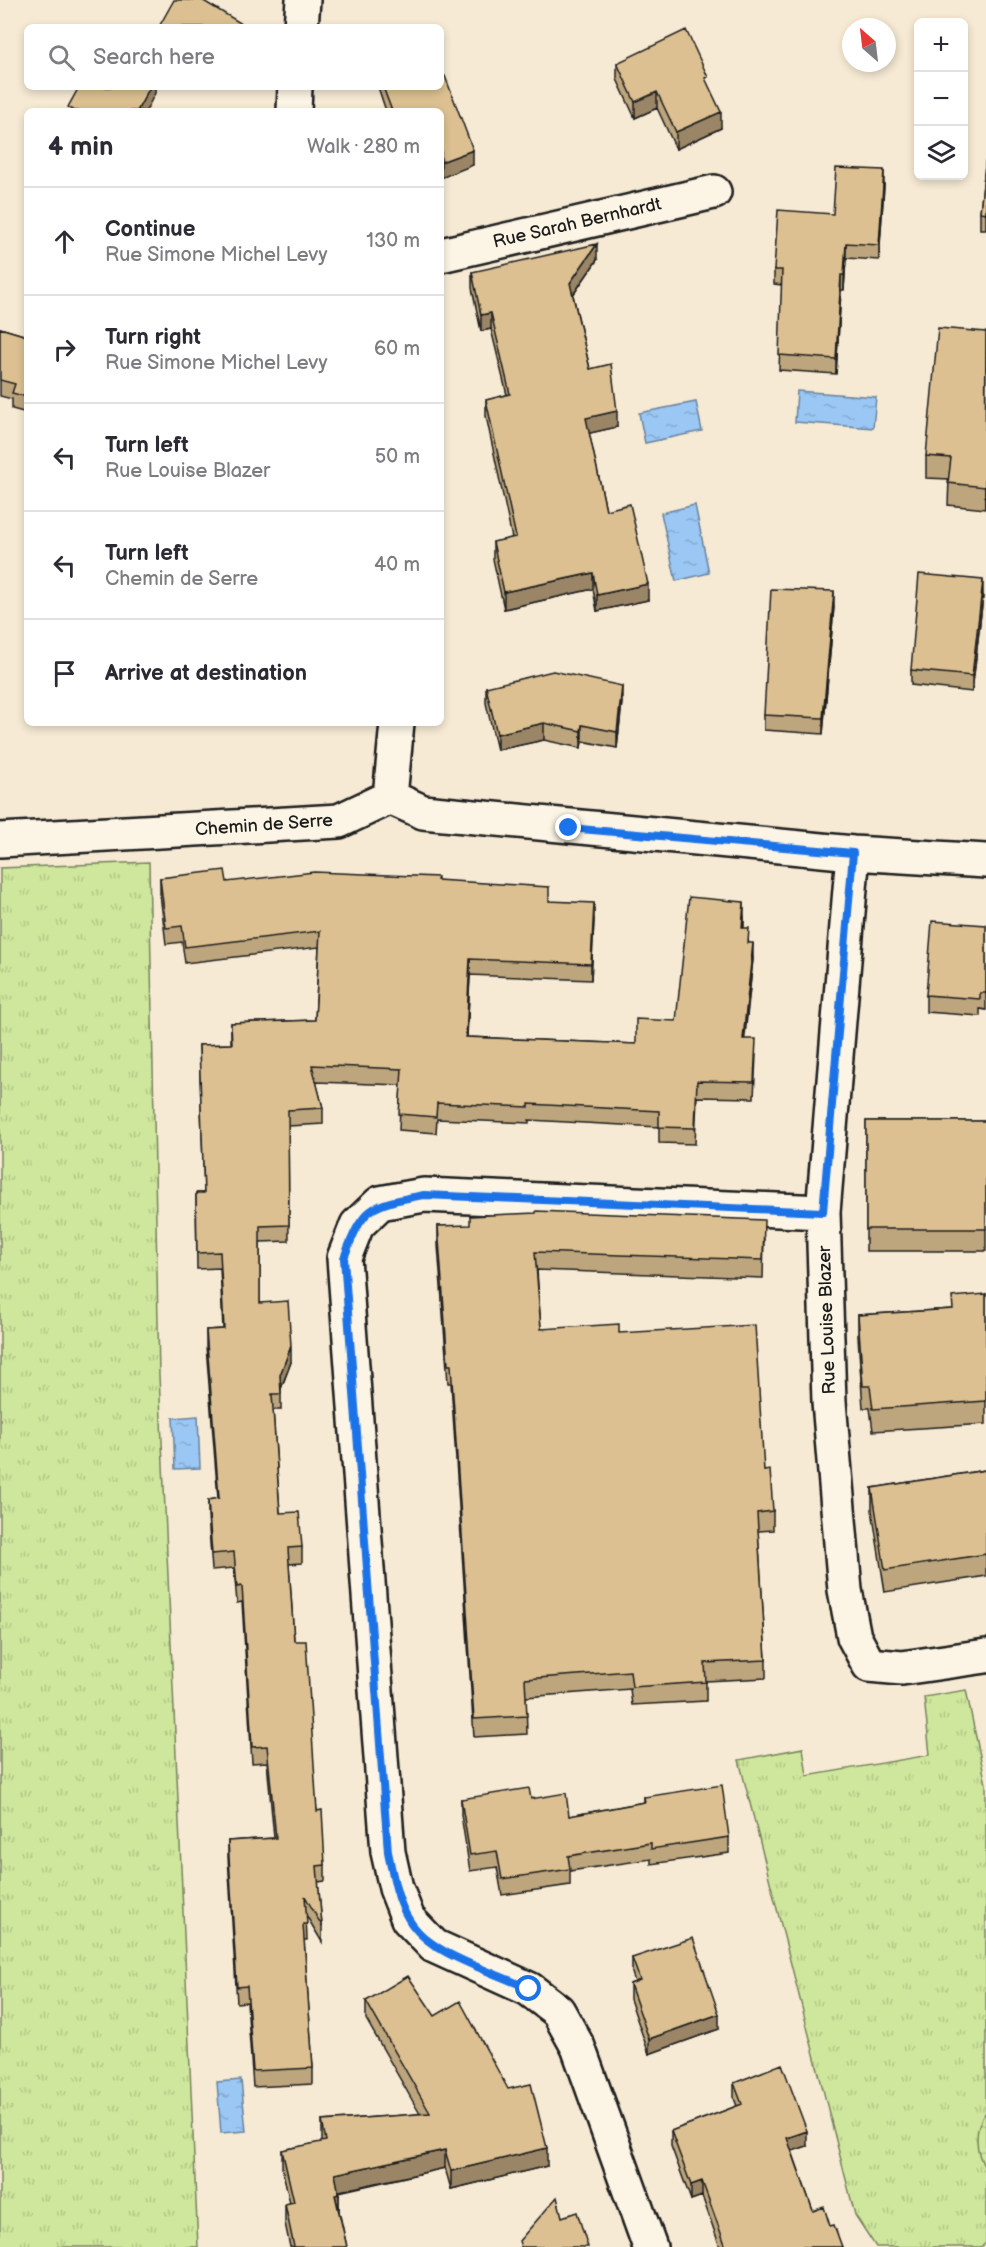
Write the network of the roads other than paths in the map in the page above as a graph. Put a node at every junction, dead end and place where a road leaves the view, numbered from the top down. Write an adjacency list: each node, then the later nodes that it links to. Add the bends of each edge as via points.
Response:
1 (303, 0): 2 (street)
2 (301, 24)
3 (295, 90): 4 (street)
4 (294, 108)
5 (714, 192): 6 (street, Rue Sarah Bernhardt)
6 (444, 254)
7 (397, 726): 8 (street)
8 (390, 797): 9 (street, Chemin de Serre, via 339,821); 10 (street, via 423,812)
9 (0, 840)
10 (853, 853): 11 (street); 12 (street, Rue Louise Blazer)
11 (986, 861)
12 (823, 1212): 13 (street, Rue Louise Blazer, via 829,1402 845,1590 854,1637 869,1665 902,1668); 14 (street, via 424,1195 380,1203 357,1225 344,1258 388,1852 396,1888 408,1919 434,1946 529,1989 558,2011 578,2047)
13 (986, 1656)
14 (650, 2247)

